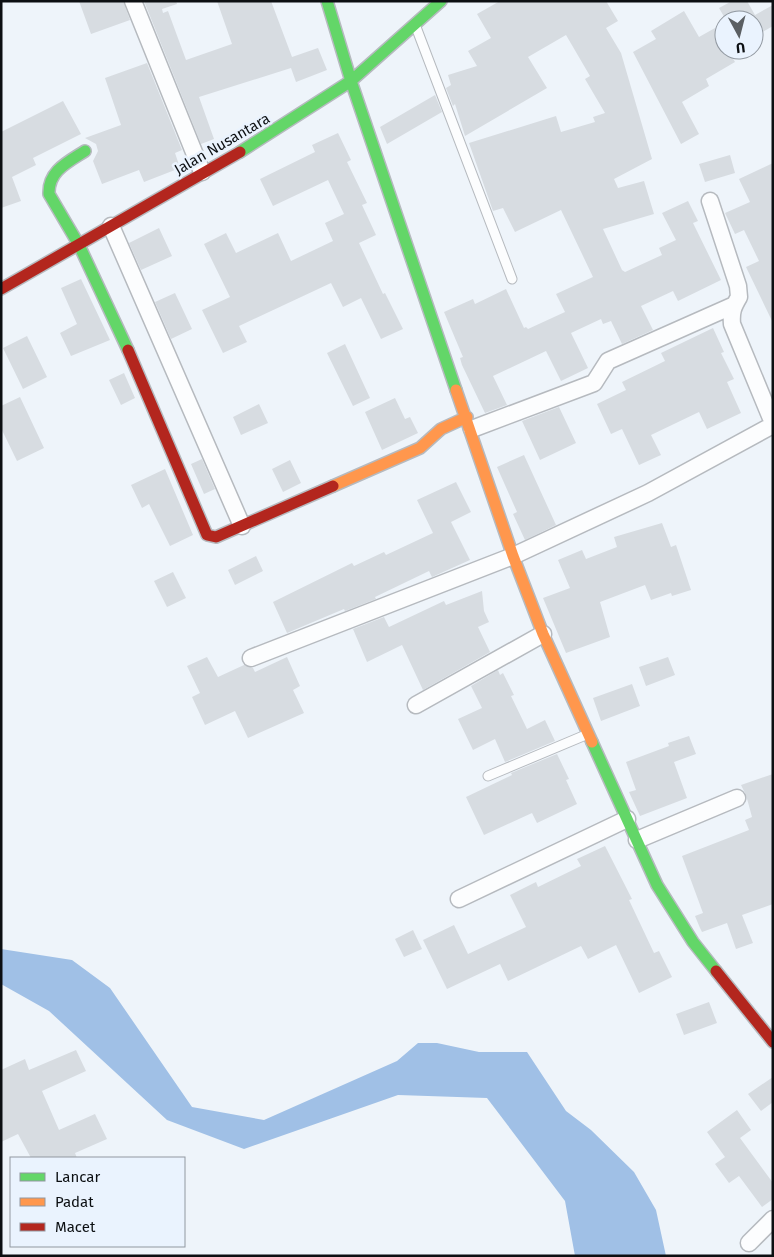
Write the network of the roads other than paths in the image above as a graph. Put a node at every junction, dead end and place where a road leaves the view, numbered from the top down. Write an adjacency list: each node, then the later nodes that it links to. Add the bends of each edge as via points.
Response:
1 (133, 1): 7 (street)
2 (327, 1): 5 (main road)
3 (441, 1): 4 (main road, Jalan Nusantara)
4 (415, 24): 5 (main road, Jalan Nusantara); 11 (lane)
5 (351, 81): 7 (main road, Jalan Nusantara, via 269,135); 14 (main road)
6 (85, 151): 10 (main road, via 53,173 47,186)
7 (202, 172): 9 (main road, Jalan Nusantara)
8 (710, 201): 13 (street, via 738,286 739,297)
9 (111, 226): 10 (main road, Jalan Nusantara); 16 (street)
10 (80, 245): 12 (main road, Jalan Nusantara); 16 (main road, via 124,339 204,531 213,538)
11 (512, 279)
12 (1, 289)
13 (732, 306): 14 (street, via 608,362 594,384); 15 (street, via 732,324)
14 (470, 423): 16 (main road, via 441,429 420,448); 17 (main road)
15 (773, 424): 17 (street, via 648,493)
16 (242, 526)
17 (513, 556): 18 (main road); 19 (street)
18 (543, 634): 20 (street); 21 (main road)
19 (251, 658)
20 (416, 705)
21 (589, 734): 22 (lane); 24 (main road)
22 (488, 776)
23 (737, 798): 25 (street)
24 (627, 819): 25 (main road); 26 (street)
25 (637, 840): 27 (main road, via 657,885 693,942)
26 (459, 899)
27 (770, 1038)
28 (773, 1219): 29 (street)
29 (750, 1243)

